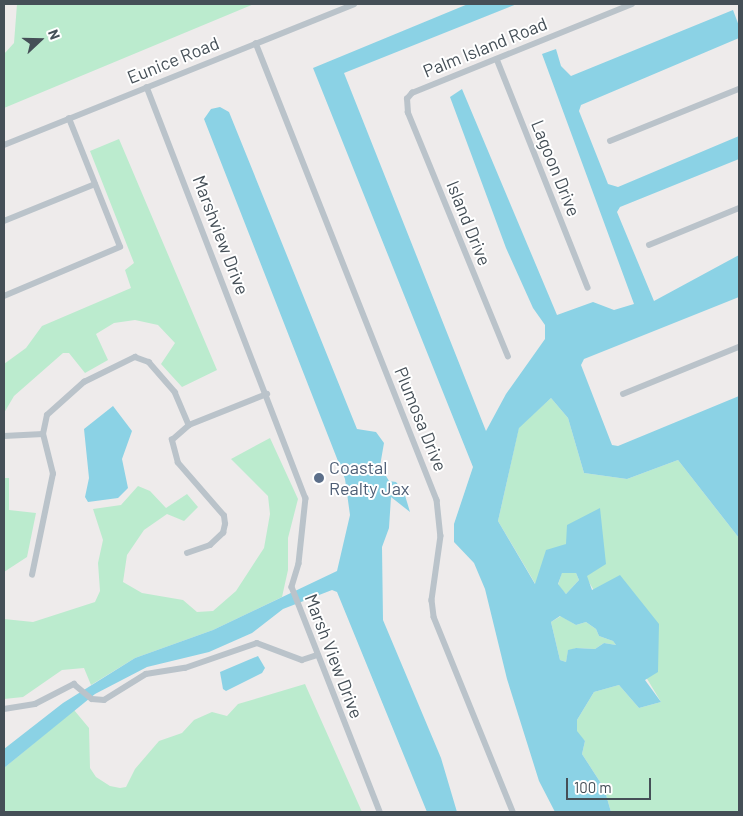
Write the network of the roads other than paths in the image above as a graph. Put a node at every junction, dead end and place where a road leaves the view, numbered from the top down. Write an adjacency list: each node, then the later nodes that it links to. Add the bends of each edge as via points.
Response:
1 (354, 4): 3 (street, Eunice Road)
2 (632, 4): 4 (street, Palm Island Road)
3 (256, 43): 5 (street, Eunice Road); 29 (street, Plumosa Drive, via 437,500 441,527 432,600 434,617)
4 (496, 59): 7 (street, Palm Island Road, via 412,93); 15 (street, Lagoon Drive)
5 (147, 87): 8 (street, Eunice Road); 19 (street, Marshview Drive)
6 (739, 89): 9 (street)
7 (407, 99): 18 (street, Island Drive, via 408,113)
8 (69, 118): 10 (street, Eunice Road); 11 (street)
9 (610, 141)
10 (4, 145)
11 (95, 184): 13 (street); 16 (street, via 120,247)
12 (739, 208): 14 (street)
13 (4, 222)
14 (649, 245)
15 (588, 288)
16 (4, 294)
17 (739, 347): 20 (street)
18 (508, 357)
19 (267, 394): 21 (street); 26 (street, Marsh View Drive, via 306,498 299,564 292,587)
20 (623, 394)
21 (189, 425): 22 (street, via 175,392 149,362 135,357 84,382 66,396 47,414); 24 (street, via 172,440 174,455 181,468 224,516 225,524 223,533 210,545)
22 (44, 434): 23 (street); 25 (street, via 53,474)
23 (4, 436)
24 (187, 553)
25 (32, 575)
26 (317, 655): 27 (street, via 302,660 258,643 185,668 146,674 104,700 92,699 79,687 69,684 35,704); 28 (street, Marsh View Drive)
27 (4, 709)
28 (380, 812)
29 (513, 812)

